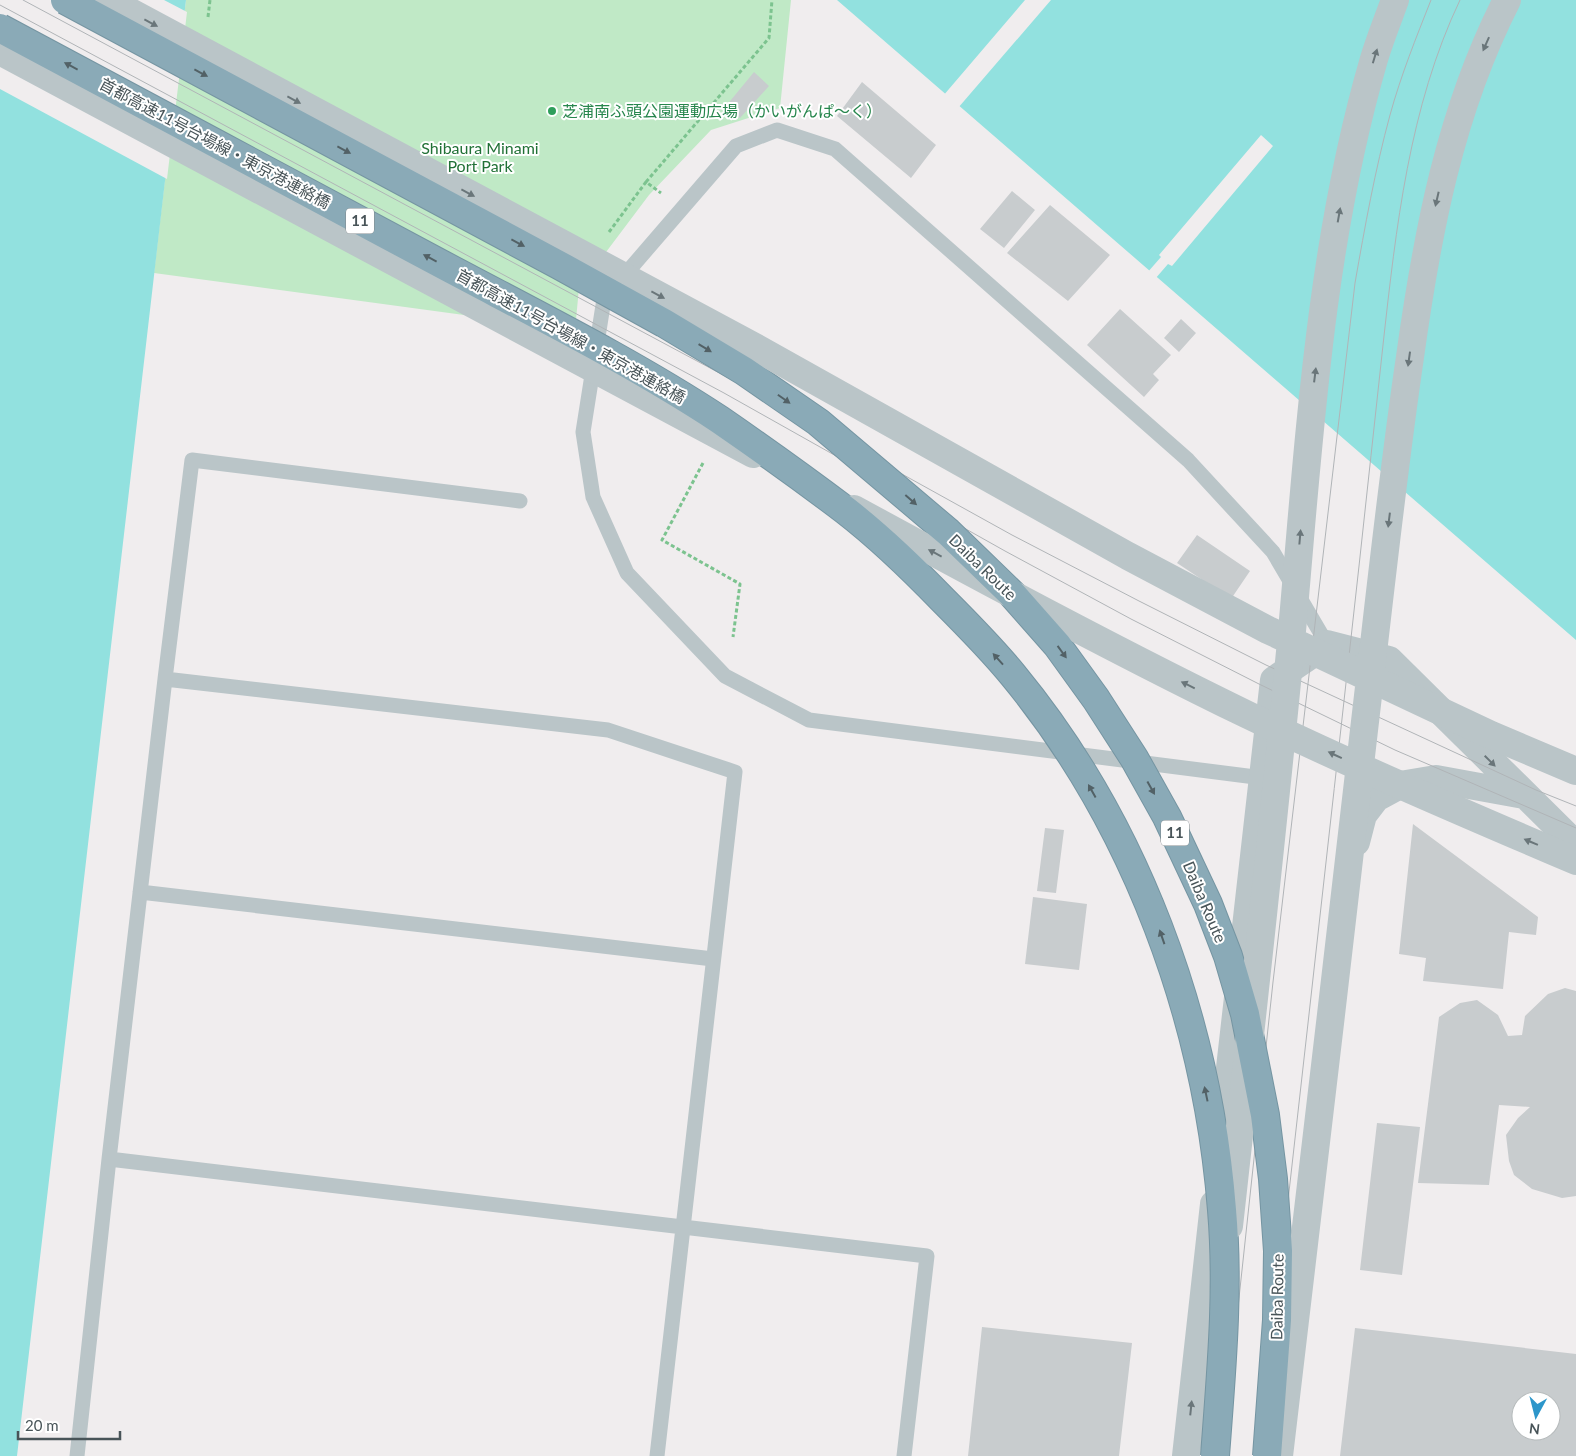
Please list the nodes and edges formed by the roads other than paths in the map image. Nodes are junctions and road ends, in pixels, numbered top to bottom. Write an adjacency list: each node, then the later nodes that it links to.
1 (65, 0): 25 (highway, Daiba Route / 11, one-way to 25, bridge)
2 (108, 0): 10 (street, one-way to 10, bridge)
3 (1395, 0): 23 (street, one-way to 3, bridge)
4 (1507, 0): 26 (street, one-way to 26, bridge)
5 (0, 28): 24 (highway, 首都高速11号台場線・東京港連絡橋 / 11, one-way to 5, bridge)
6 (0, 52): 14 (street, one-way to 6, bridge)
7 (520, 501): 9 (lane)
8 (1327, 644): 11 (street); 11 (lane); 12 (street, one-way to 12)
9 (165, 679): 15 (lane); 16 (lane)
10 (1576, 771)
11 (1263, 778): 22 (street, one-way to 11)
12 (1524, 795): 13 (street); 26 (street)
13 (1576, 845)
14 (1576, 861)
15 (140, 892): 16 (lane); 17 (lane)
16 (713, 959): 18 (lane)
17 (109, 1159): 18 (lane); 19 (lane)
18 (682, 1227): 20 (lane); 21 (lane)
19 (78, 1456)
20 (657, 1456)
21 (904, 1456)
22 (1186, 1456)
23 (1204, 1456)
24 (1214, 1456)
25 (1267, 1456)
26 (1281, 1456)

